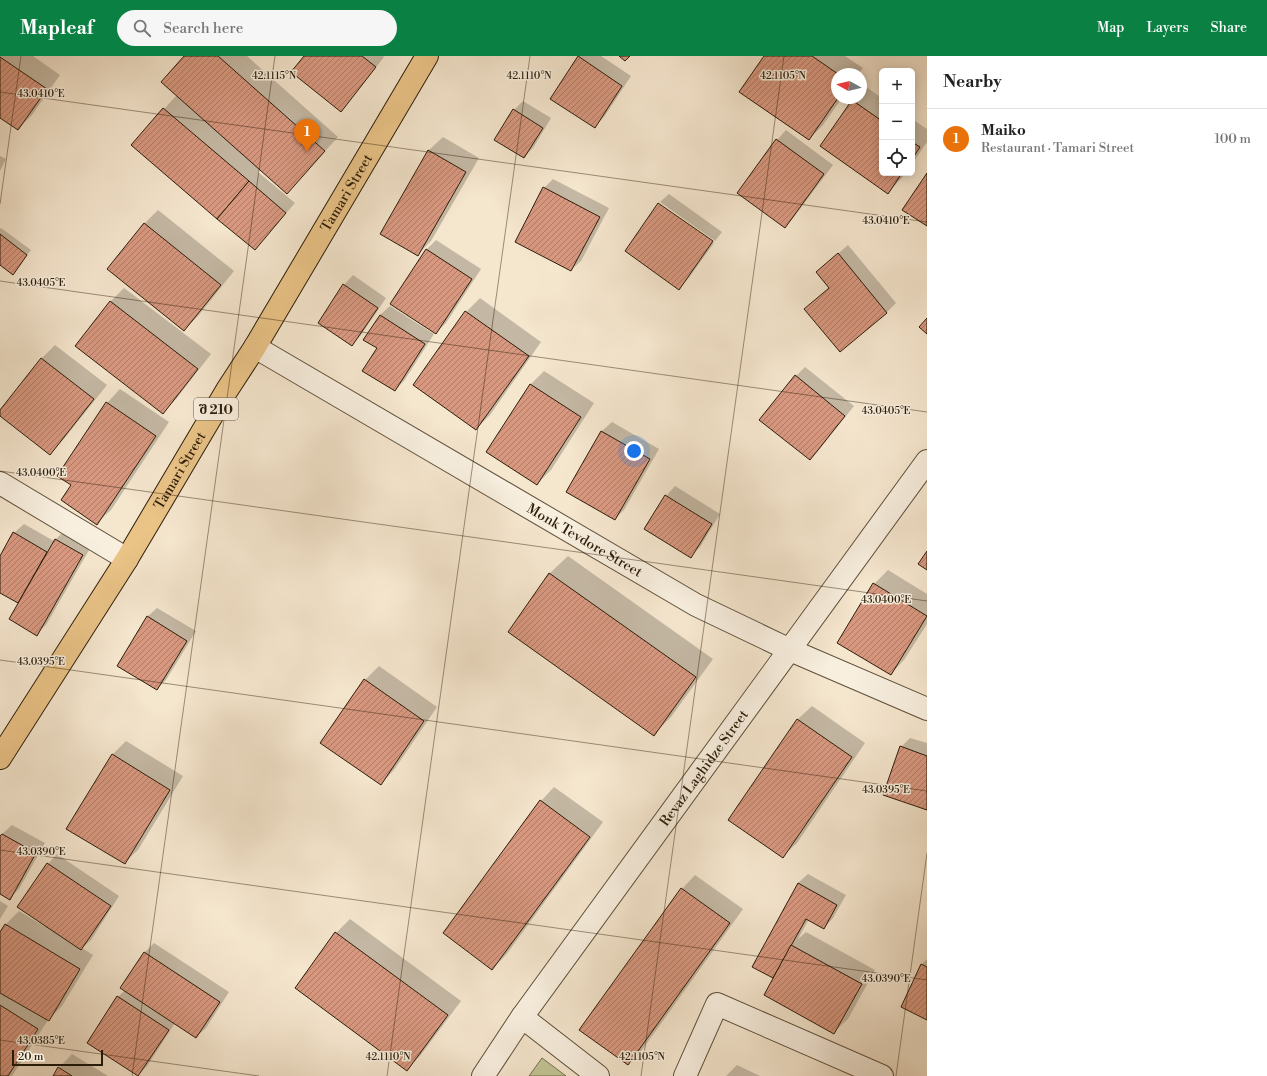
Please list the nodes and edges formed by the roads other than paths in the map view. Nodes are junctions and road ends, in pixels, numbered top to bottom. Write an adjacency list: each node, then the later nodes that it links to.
1 (427, 56): 2 (main road, Tamari Street / შ 210)
2 (255, 347): 5 (main road, Tamari Street / შ 210); 6 (street, Monk Tevdore Street)
3 (927, 461): 6 (street, Revaz Laghidze Street)
4 (0, 483): 5 (street)
5 (127, 559): 8 (main road, Tamari Street / შ 210)
6 (790, 650): 7 (street, Monk Tevdore Street); 9 (street, Revaz Laghidze Street)
7 (927, 709)
8 (0, 758)
9 (522, 1017): 10 (street, Revaz Laghidze Street); 11 (street)
10 (483, 1076)
11 (598, 1076)
12 (685, 1076): 13 (street)
13 (882, 1076)

